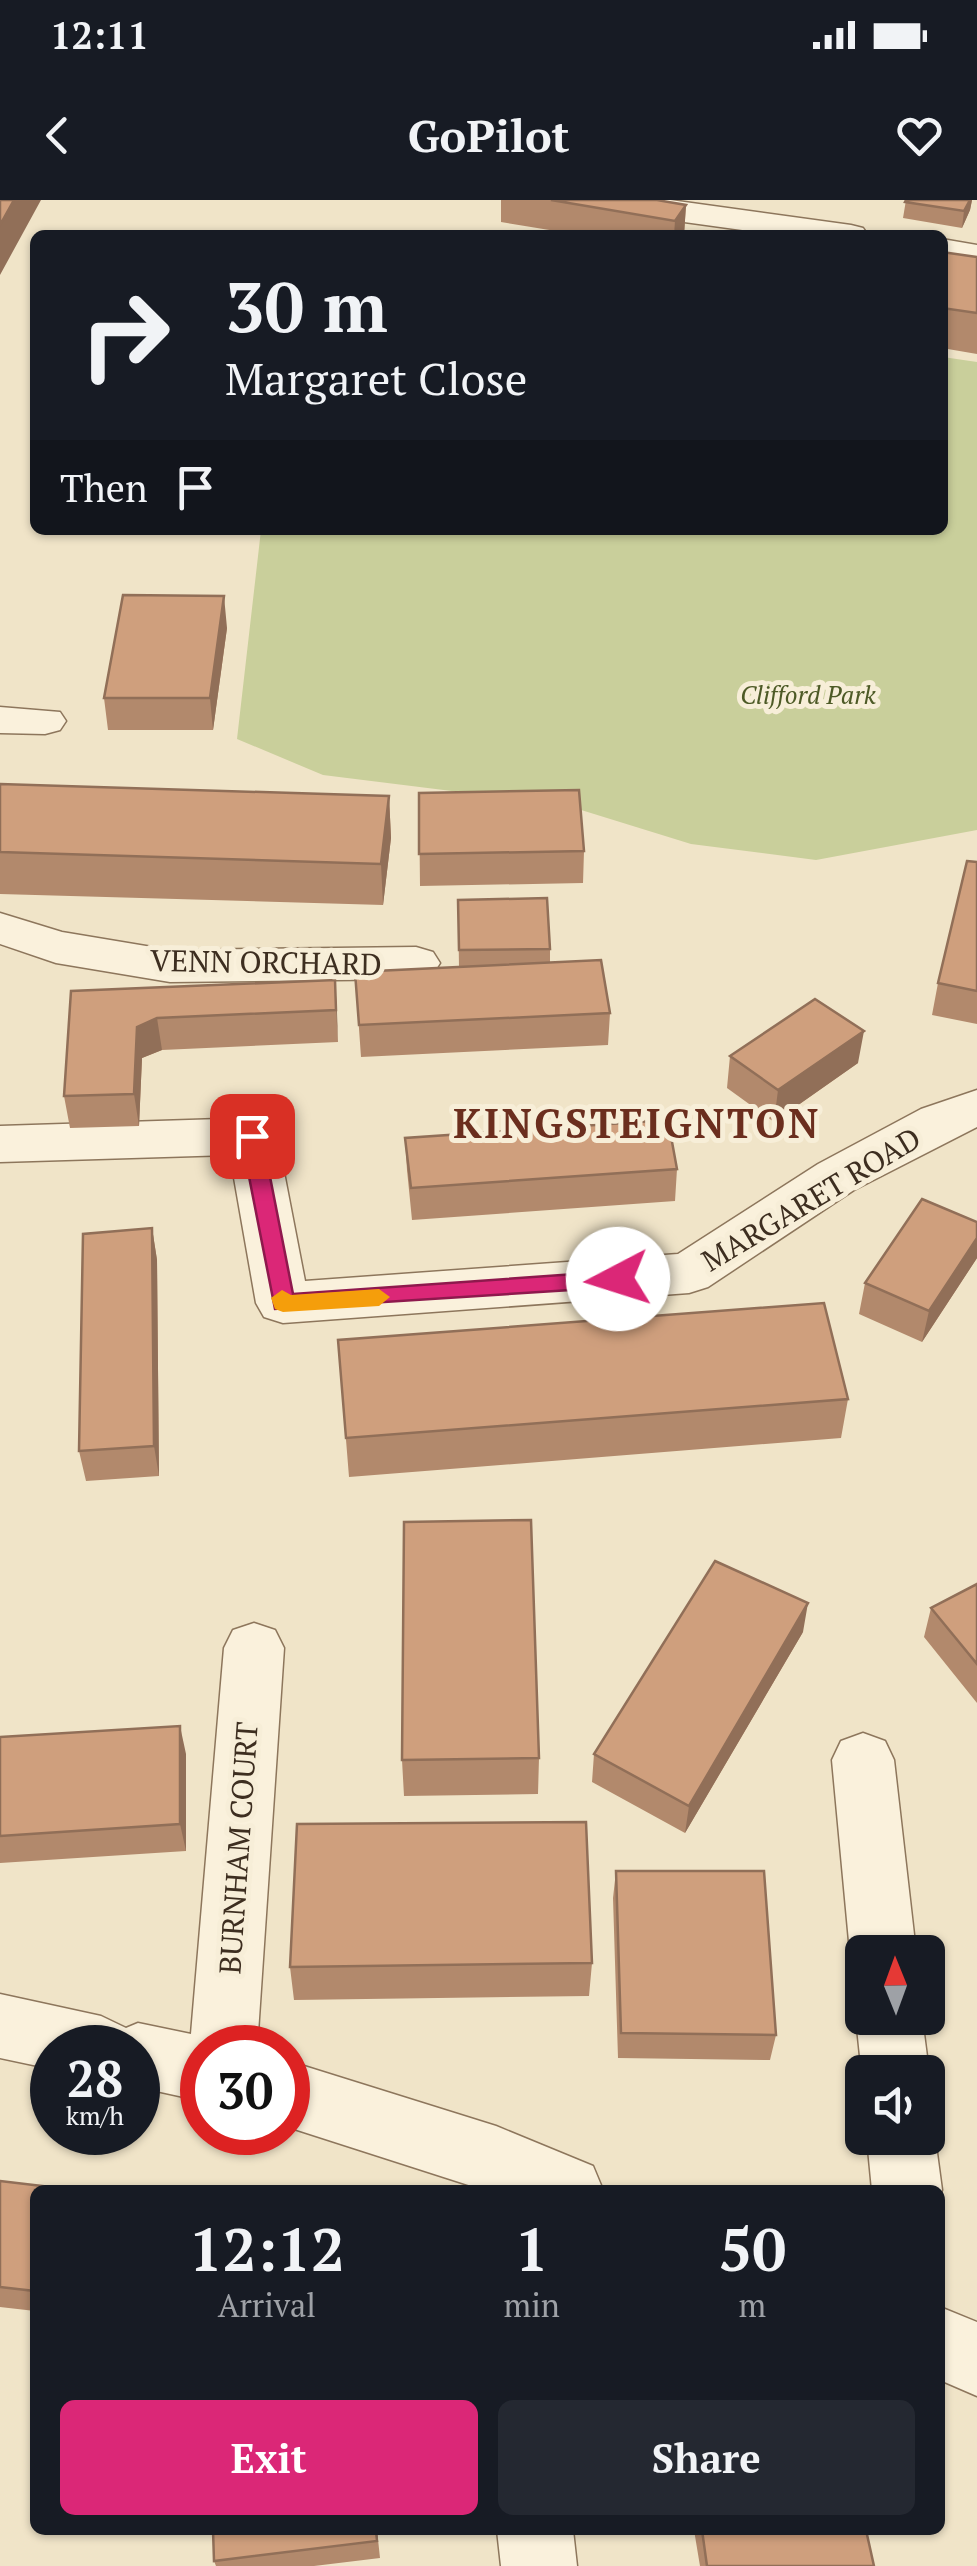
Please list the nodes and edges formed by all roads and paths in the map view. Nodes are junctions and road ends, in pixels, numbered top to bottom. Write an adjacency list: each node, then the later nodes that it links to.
1 (597, 200): 2 (street)
2 (816, 230)
3 (948, 250): 4 (street)
4 (977, 254)
5 (0, 720): 6 (street)
6 (44, 721)
7 (0, 928): 8 (street, VENN ORCHARD)
8 (416, 963)
9 (977, 1108): 10 (street, MARGARET ROAD)
10 (0, 1144)
11 (254, 1648): 14 (street, BURNHAM COURT)
12 (863, 1760): 13 (street)
13 (880, 1935)
14 (225, 2025)
15 (0, 2026): 16 (street)
16 (30, 2033)
17 (310, 2102): 19 (street)
18 (903, 2155): 21 (street)
19 (498, 2175): 20 (street)
20 (545, 2185)
21 (906, 2185)
22 (945, 2346): 23 (street)
23 (977, 2359)
24 (536, 2535): 25 (street)
25 (539, 2566)

